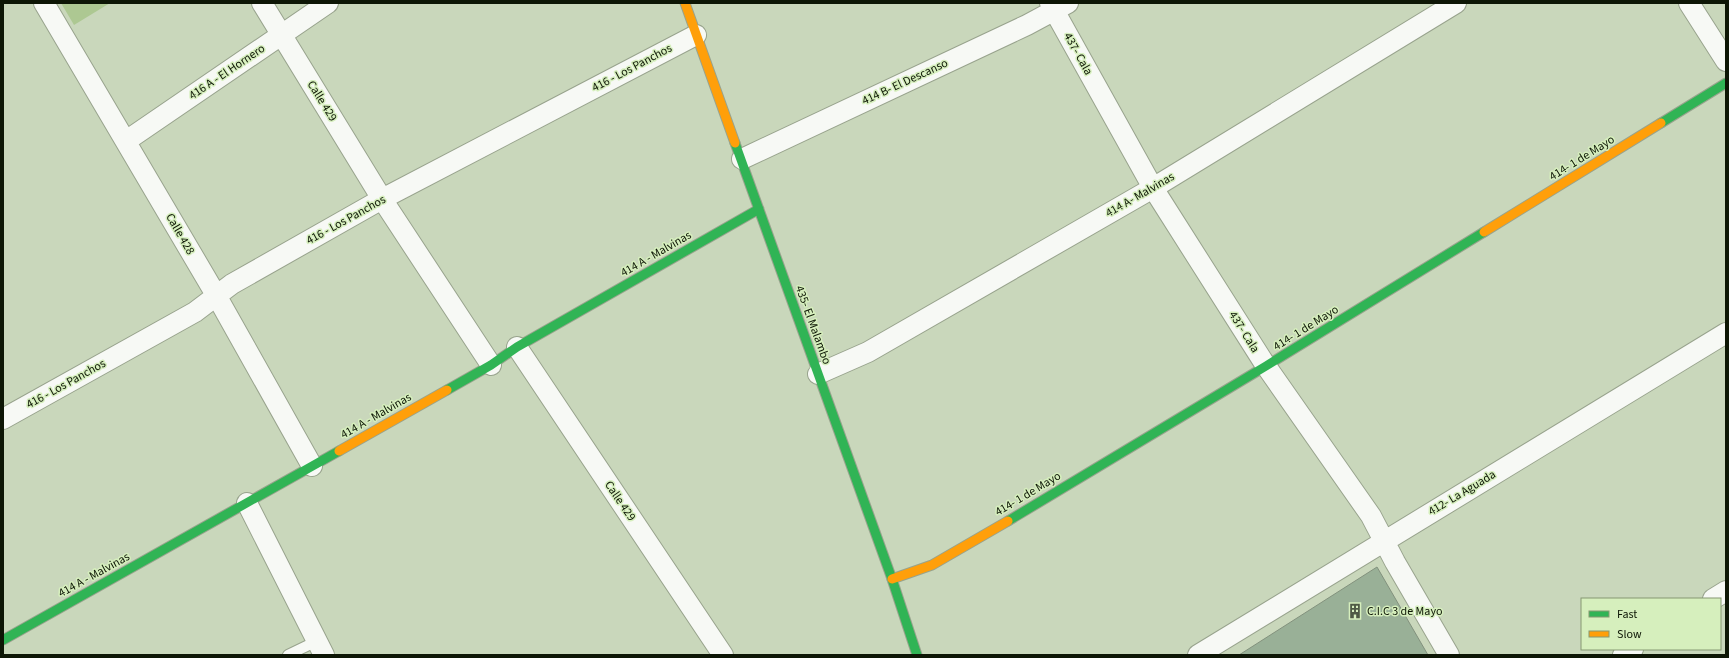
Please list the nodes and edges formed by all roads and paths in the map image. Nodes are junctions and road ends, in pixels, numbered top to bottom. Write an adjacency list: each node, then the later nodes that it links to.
1 (44, 3): 12 (street, Calle 428)
2 (262, 3): 8 (street, Calle 429)
3 (328, 3): 8 (street, 416 A - El Hornero)
4 (685, 3): 9 (street, 435- El Malambo)
5 (1456, 3): 14 (street, 414 A- Malvinas)
6 (1689, 3): 10 (street)
7 (1057, 6): 13 (street, 414 B- El Descanso); 14 (street, 437- Cala)
8 (281, 35): 12 (street, 416 A - El Hornero); 15 (street, Calle 429)
9 (696, 35): 13 (street, 435- El Malambo); 15 (street, 416 - Los Panchos)
10 (1726, 61)
11 (1726, 84): 21 (street, 414- 1 de Mayo)
12 (126, 141): 17 (street, Calle 428)
13 (742, 159): 16 (street, 435- El Malambo)
14 (1153, 188): 21 (street, 437- Cala); 22 (street, 414 A- Malvinas)
15 (382, 199): 17 (street, 416 - Los Panchos); 20 (street, Calle 429)
16 (759, 209): 19 (street, 414 A - Malvinas); 22 (street, 435- El Malambo)
17 (216, 295): 23 (street, 416 - Los Panchos); 24 (street, Calle 428)
18 (1726, 333): 26 (street, 412- La Aguada)
19 (517, 347): 20 (street, 414 A - Malvinas); 33 (street, Calle 429)
20 (491, 365): 24 (street, 414 A - Malvinas)
21 (1266, 366): 26 (street, 437- Cala); 27 (street, 414- 1 de Mayo)
22 (818, 374): 27 (street, 435- El Malambo)
23 (3, 419)
24 (312, 466): 25 (street, 414 A - Malvinas)
25 (247, 503): 30 (street, 414 A - Malvinas); 31 (street)
26 (1384, 540): 35 (street, 412- La Aguada); 36 (street, 437- Cala)
27 (892, 579): 34 (street, 435- El Malambo)
28 (1726, 591): 29 (street)
29 (1715, 598)
30 (3, 640)
31 (321, 648): 32 (lane)
32 (288, 655)
33 (724, 655)
34 (917, 655)
35 (1198, 655)
36 (1449, 655)

